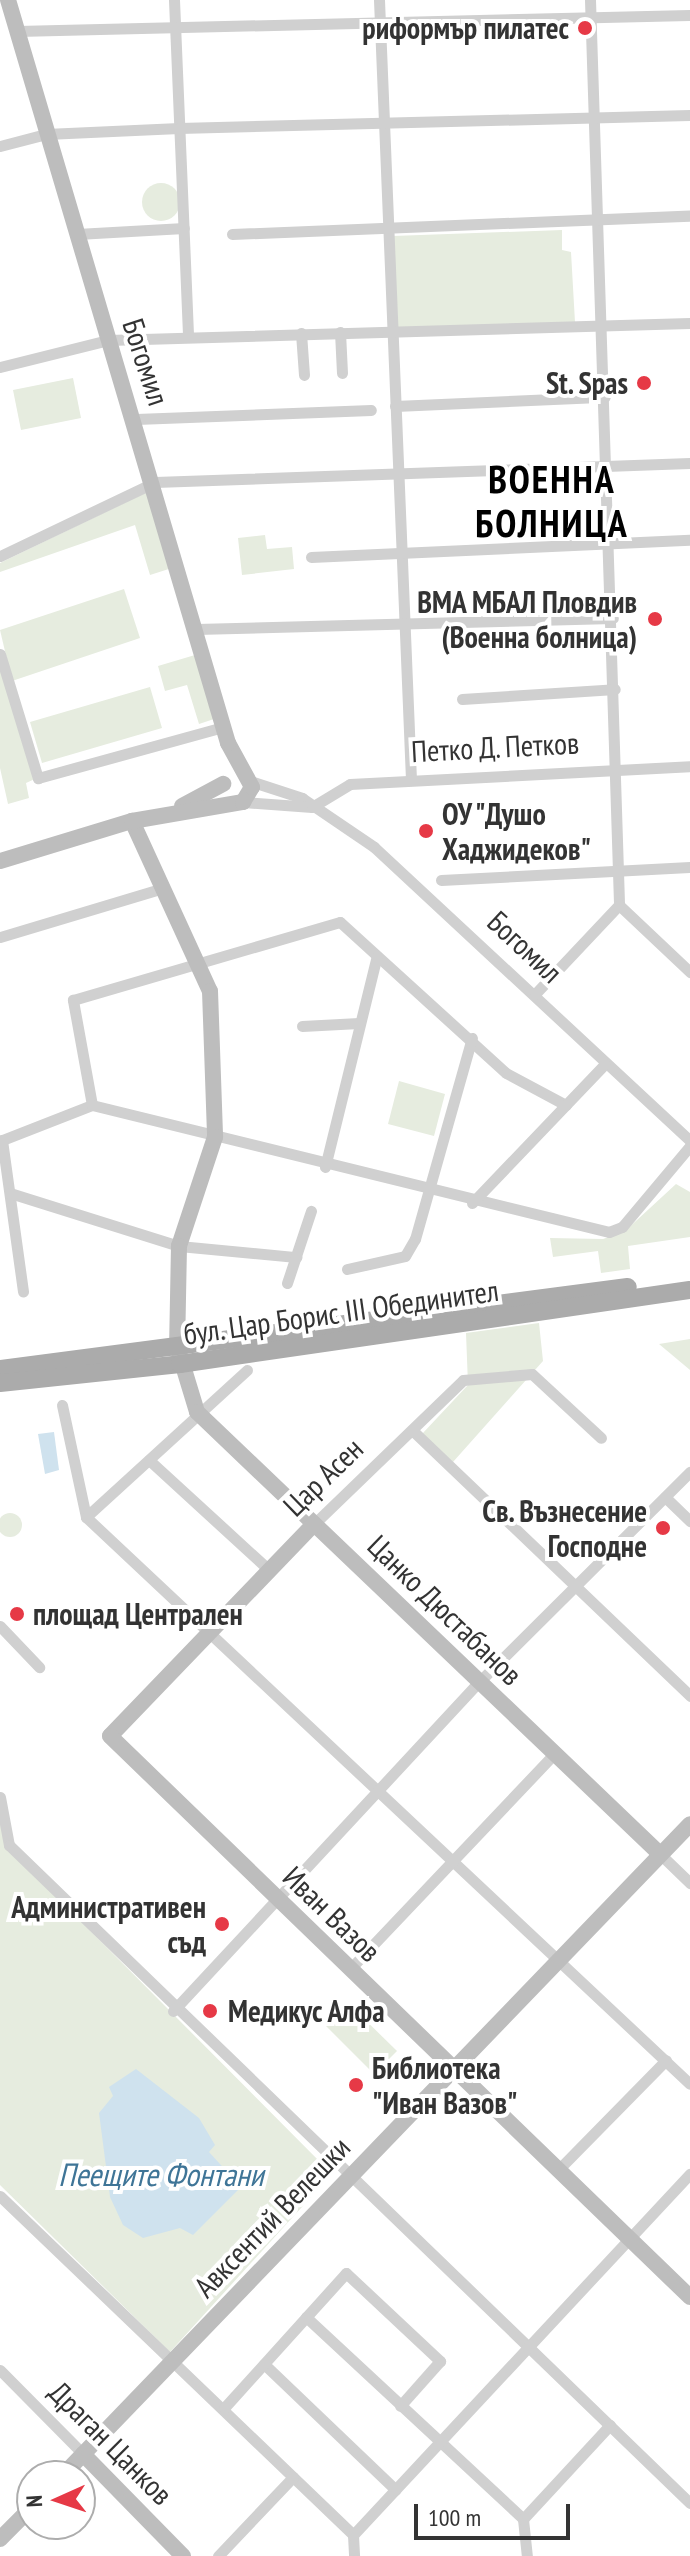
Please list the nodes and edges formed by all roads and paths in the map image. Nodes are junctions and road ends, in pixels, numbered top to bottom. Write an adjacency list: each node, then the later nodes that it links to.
1 (8, 0): 9 (street, Богомил)
2 (174, 0): 8 (street)
3 (379, 0): 7 (street)
4 (590, 0): 5 (street)
5 (591, 15): 6 (street); 7 (street); 11 (street)
6 (690, 15)
7 (380, 18): 8 (street); 12 (street)
8 (175, 24): 9 (street); 13 (street)
9 (17, 31): 14 (street, Богомил)
10 (690, 115): 11 (street)
11 (594, 118): 12 (street); 17 (street)
12 (383, 123): 13 (street); 19 (street)
13 (179, 128): 14 (street); 18 (street)
14 (46, 134): 15 (street); 20 (street, Богомил)
15 (0, 146)
16 (690, 216): 17 (street)
17 (598, 219): 19 (street); 23 (street)
18 (184, 228): 20 (street); 27 (street)
19 (387, 229): 21 (street); 24 (street)
20 (77, 234): 28 (street, Богомил)
21 (232, 234)
22 (690, 323): 23 (street)
23 (602, 325): 24 (street); 32 (street)
24 (391, 331): 25 (street); 33 (street)
25 (340, 332): 26 (street); 30 (street)
26 (301, 333): 27 (street); 31 (street)
27 (188, 337): 28 (street)
28 (108, 340): 29 (street); 35 (street, Богомил)
29 (0, 367)
30 (342, 373)
31 (304, 375)
32 (605, 397): 33 (street); 37 (street)
33 (395, 406): 38 (street)
34 (371, 410): 35 (street)
35 (136, 419): 39 (street, Богомил)
36 (690, 463): 37 (street)
37 (607, 466): 38 (street); 41 (street)
38 (399, 476): 39 (street); 42 (street)
39 (155, 482): 43 (street); 46 (street, Богомил)
40 (690, 540): 41 (street)
41 (610, 544): 42 (street); 45 (street)
42 (403, 554): 44 (street); 47 (street)
43 (0, 556)
44 (311, 557)
45 (613, 618): 47 (street); 49 (street)
46 (196, 629): 47 (street); 51 (street, Богомил)
47 (406, 629): 55 (street)
48 (0, 654): 51 (street)
49 (615, 689): 50 (street); 53 (street)
50 (462, 699)
51 (225, 735): 54 (street, Богомил); 56 (street, Богомил)
52 (690, 766): 53 (street, Петко Д. Петков)
53 (618, 768): 55 (street, Петко Д. Петков); 63 (street)
54 (248, 779): 56 (street); 57 (street); 58 (street, Богомил)
55 (411, 780): 58 (street, Петко Д. Петков)
56 (224, 782): 57 (street); 59 (street)
57 (238, 802): 58 (street, Богомил); 59 (street)
58 (312, 807): 71 (street, Богомил)
59 (171, 812): 60 (street)
60 (132, 821): 61 (street); 65 (street)
61 (0, 861)
62 (690, 867): 63 (street)
63 (623, 871): 64 (street); 66 (street)
64 (441, 880)
65 (160, 889): 67 (street); 69 (street)
66 (619, 905): 70 (street); 71 (street)
67 (0, 937)
68 (377, 956): 69 (street); 72 (street); 74 (street)
69 (194, 962): 76 (street); 78 (street)
70 (690, 972)
71 (535, 994): 75 (street, Богомил)
72 (359, 1023): 73 (street); 81 (street)
73 (302, 1026)
74 (472, 1038): 77 (street); 82 (street)
75 (605, 1064): 77 (street); 80 (street, Богомил)
76 (92, 1105): 78 (street); 79 (street)
77 (566, 1105): 84 (street)
78 (215, 1137): 81 (street); 86 (street)
79 (1, 1140): 83 (street)
80 (690, 1143): 84 (street)
81 (325, 1167): 82 (street)
82 (428, 1192): 84 (street); 88 (street)
83 (10, 1193): 86 (street); 92 (street)
84 (472, 1203)
85 (311, 1211): 87 (street)
86 (179, 1246): 87 (street); 93 (street)
87 (296, 1257): 90 (street)
88 (347, 1269)
89 (690, 1279): 93 (main road, бул. Цар Борис III Обединител)
90 (287, 1283)
91 (690, 1290): 93 (main road, бул. Цар Борис III Обединител)
92 (23, 1292)
93 (178, 1355): 94 (main road, бул. Цар Борис III Обединител); 96 (main road, бул. Цар Борис III Обединител); 98 (street, Цанко Дюстабанов)
94 (0, 1369)
95 (247, 1370): 98 (street)
96 (0, 1383)
97 (62, 1405): 104 (street)
98 (197, 1412): 101 (street); 106 (street, Цанко Дюстабанов)
99 (412, 1430): 100 (street, Цар Асен); 106 (street, Цар Асен); 108 (street)
100 (601, 1438)
101 (149, 1460): 104 (street); 107 (street)
102 (690, 1472): 103 (street)
103 (665, 1497): 105 (street); 108 (street)
104 (86, 1517): 110 (street)
105 (690, 1521)
106 (314, 1524): 107 (street, Цар Асен); 112 (street, Цанко Дюстабанов)
107 (269, 1570): 110 (street, Цар Асен)
108 (575, 1585): 112 (street); 113 (street)
109 (0, 1626): 111 (street)
110 (213, 1630): 114 (street, Цар Асен); 116 (street)
111 (39, 1667)
112 (479, 1682): 115 (street, Цанко Дюстабанов); 116 (street)
113 (690, 1696)
114 (110, 1736): 122 (street, Иван Вазов)
115 (554, 1754): 119 (street, Цанко Дюстабанов); 120 (street)
116 (380, 1791): 120 (street); 122 (street)
117 (0, 1797): 125 (street)
118 (690, 1824): 119 (street, Авксентий Велешки)
119 (660, 1854): 121 (street, Цанко Дюстабанов); 123 (street, Авксентий Велешки)
120 (453, 1864): 123 (street); 124 (street)
121 (690, 1883)
122 (275, 1897): 124 (street, Иван Вазов); 125 (street)
123 (559, 1961): 126 (street); 127 (street, Авксентий Велешки)
124 (350, 1969): 127 (street, Иван Вазов)
125 (173, 2011): 131 (street)
126 (666, 2060): 128 (street); 129 (street)
127 (451, 2069): 129 (street, Иван Вазов); 131 (street, Авксентий Велешки)
128 (690, 2084)
129 (558, 2170): 133 (street, Иван Вазов)
130 (690, 2174): 133 (street)
131 (349, 2178): 136 (street); 137 (street, Авксентий Велешки)
132 (0, 2196): 137 (street)
133 (630, 2239): 134 (street, Иван Вазов); 136 (street)
134 (690, 2297)
135 (306, 2317): 138 (street); 142 (street); 142 (street)
136 (524, 2345): 144 (street); 145 (street)
137 (172, 2362): 143 (street); 146 (street, Авксентий Велешки)
138 (264, 2364): 143 (street); 149 (street)
139 (0, 2370): 140 (street, Драган Цанков)
140 (15, 2385): 141 (street); 146 (street, Драган Цанков)
141 (0, 2389)
142 (400, 2406): 145 (street)
143 (224, 2408): 148 (street)
144 (610, 2425): 150 (street); 151 (street)
145 (443, 2441): 149 (street); 151 (street)
146 (83, 2454): 147 (street, Авксентий Велешки); 155 (street, Драган Цанков)
147 (77, 2460)
148 (293, 2477): 153 (street); 156 (street)
149 (396, 2490): 153 (street)
150 (690, 2503)
151 (523, 2519): 158 (street)
152 (16, 2523): 154 (street)
153 (353, 2535): 157 (street)
154 (0, 2539)
155 (183, 2556)
156 (218, 2556)
157 (354, 2556)
158 (527, 2556)

